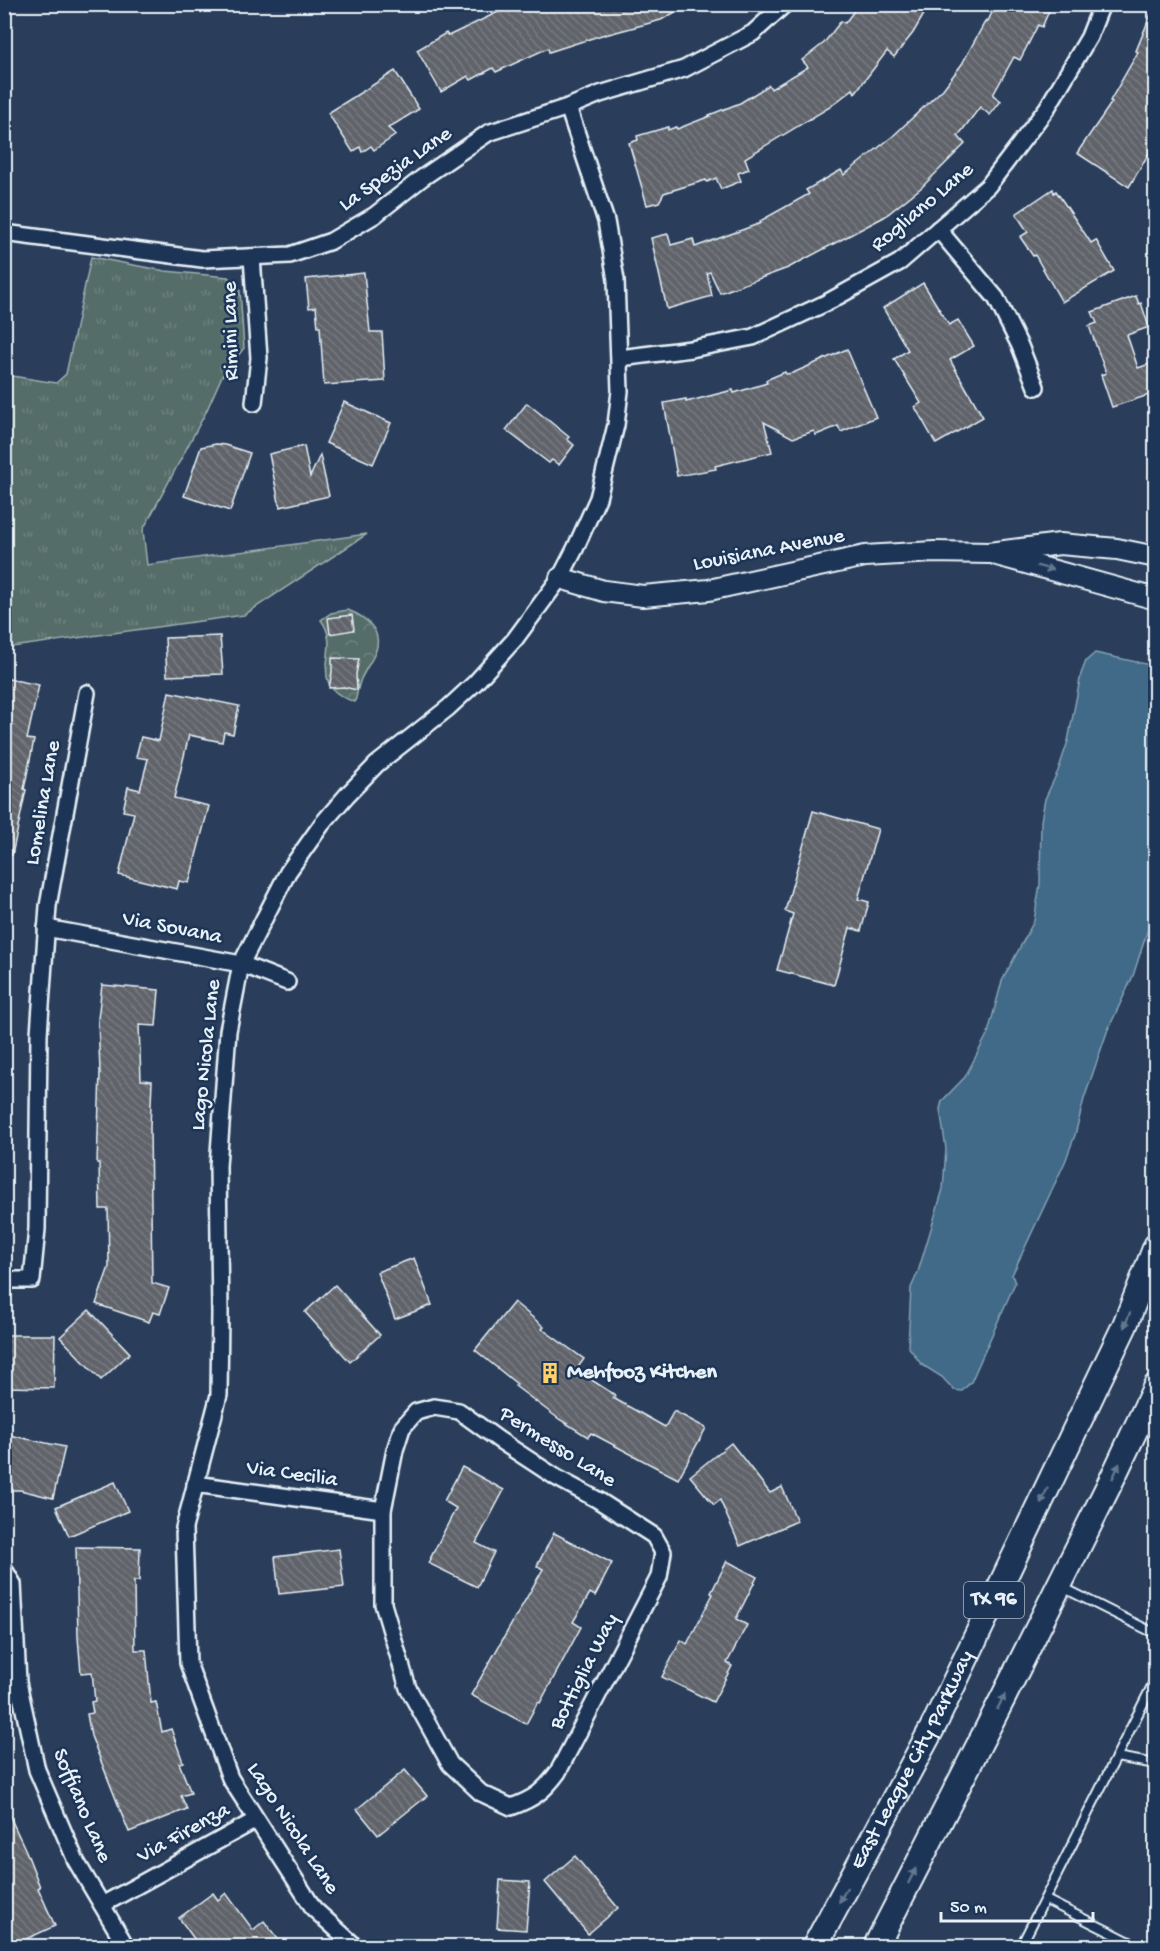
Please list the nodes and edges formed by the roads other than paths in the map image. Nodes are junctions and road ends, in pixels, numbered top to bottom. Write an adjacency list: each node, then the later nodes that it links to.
1 (785, 4): 3 (street, La Spezia Lane)
2 (1102, 4): 4 (street, Rogliano Lane)
3 (568, 107): 6 (street, La Spezia Lane); 7 (street, Lago Nicola Lane)
4 (938, 230): 7 (street, Rogliano Lane); 8 (street)
5 (4, 233): 6 (street, La Spezia Lane)
6 (252, 257): 9 (street, Rimini Lane)
7 (620, 358): 12 (street, Lago Nicola Lane)
8 (1036, 387)
9 (255, 403)
10 (989, 553): 11 (street, Louisiana Avenue); 12 (street, Louisiana Avenue); 13 (street, Louisiana Avenue, one-way to 13)
11 (1155, 556)
12 (560, 578): 16 (street, Lago Nicola Lane)
13 (1155, 598)
14 (87, 693): 15 (street, Lomelina Lane)
15 (46, 928): 16 (street, Via Sovana); 19 (street, Lomelina Lane)
16 (240, 964): 17 (street, Via Sovana); 21 (street, Lago Nicola Lane)
17 (287, 982)
18 (1155, 1246): 35 (main road, East League City Parkway / TX 96, one-way to 35)
19 (4, 1280)
20 (1155, 1386): 25 (main road, TX 96, one-way to 20)
21 (195, 1484): 22 (street, Via Cecilia); 30 (street, Lago Nicola Lane)
22 (383, 1510): 23 (street, Permesso Lane); 23 (street, Bottiglia Way)
23 (654, 1536)
24 (4, 1569): 32 (street, Soffiano Lane)
25 (1058, 1585): 26 (lane); 36 (main road, TX 96, one-way to 25)
26 (1155, 1634)
27 (1155, 1678): 28 (lane)
28 (1116, 1757): 29 (lane); 31 (lane)
29 (1155, 1764)
30 (256, 1820): 32 (street, Via Firenza); 34 (street, Lago Nicola Lane)
31 (1046, 1900): 37 (lane); 38 (lane)
32 (102, 1905): 33 (street, Soffiano Lane)
33 (126, 1947)
34 (355, 1947)
35 (815, 1947)
36 (876, 1947)
37 (1021, 1947)
38 (1138, 1947)

